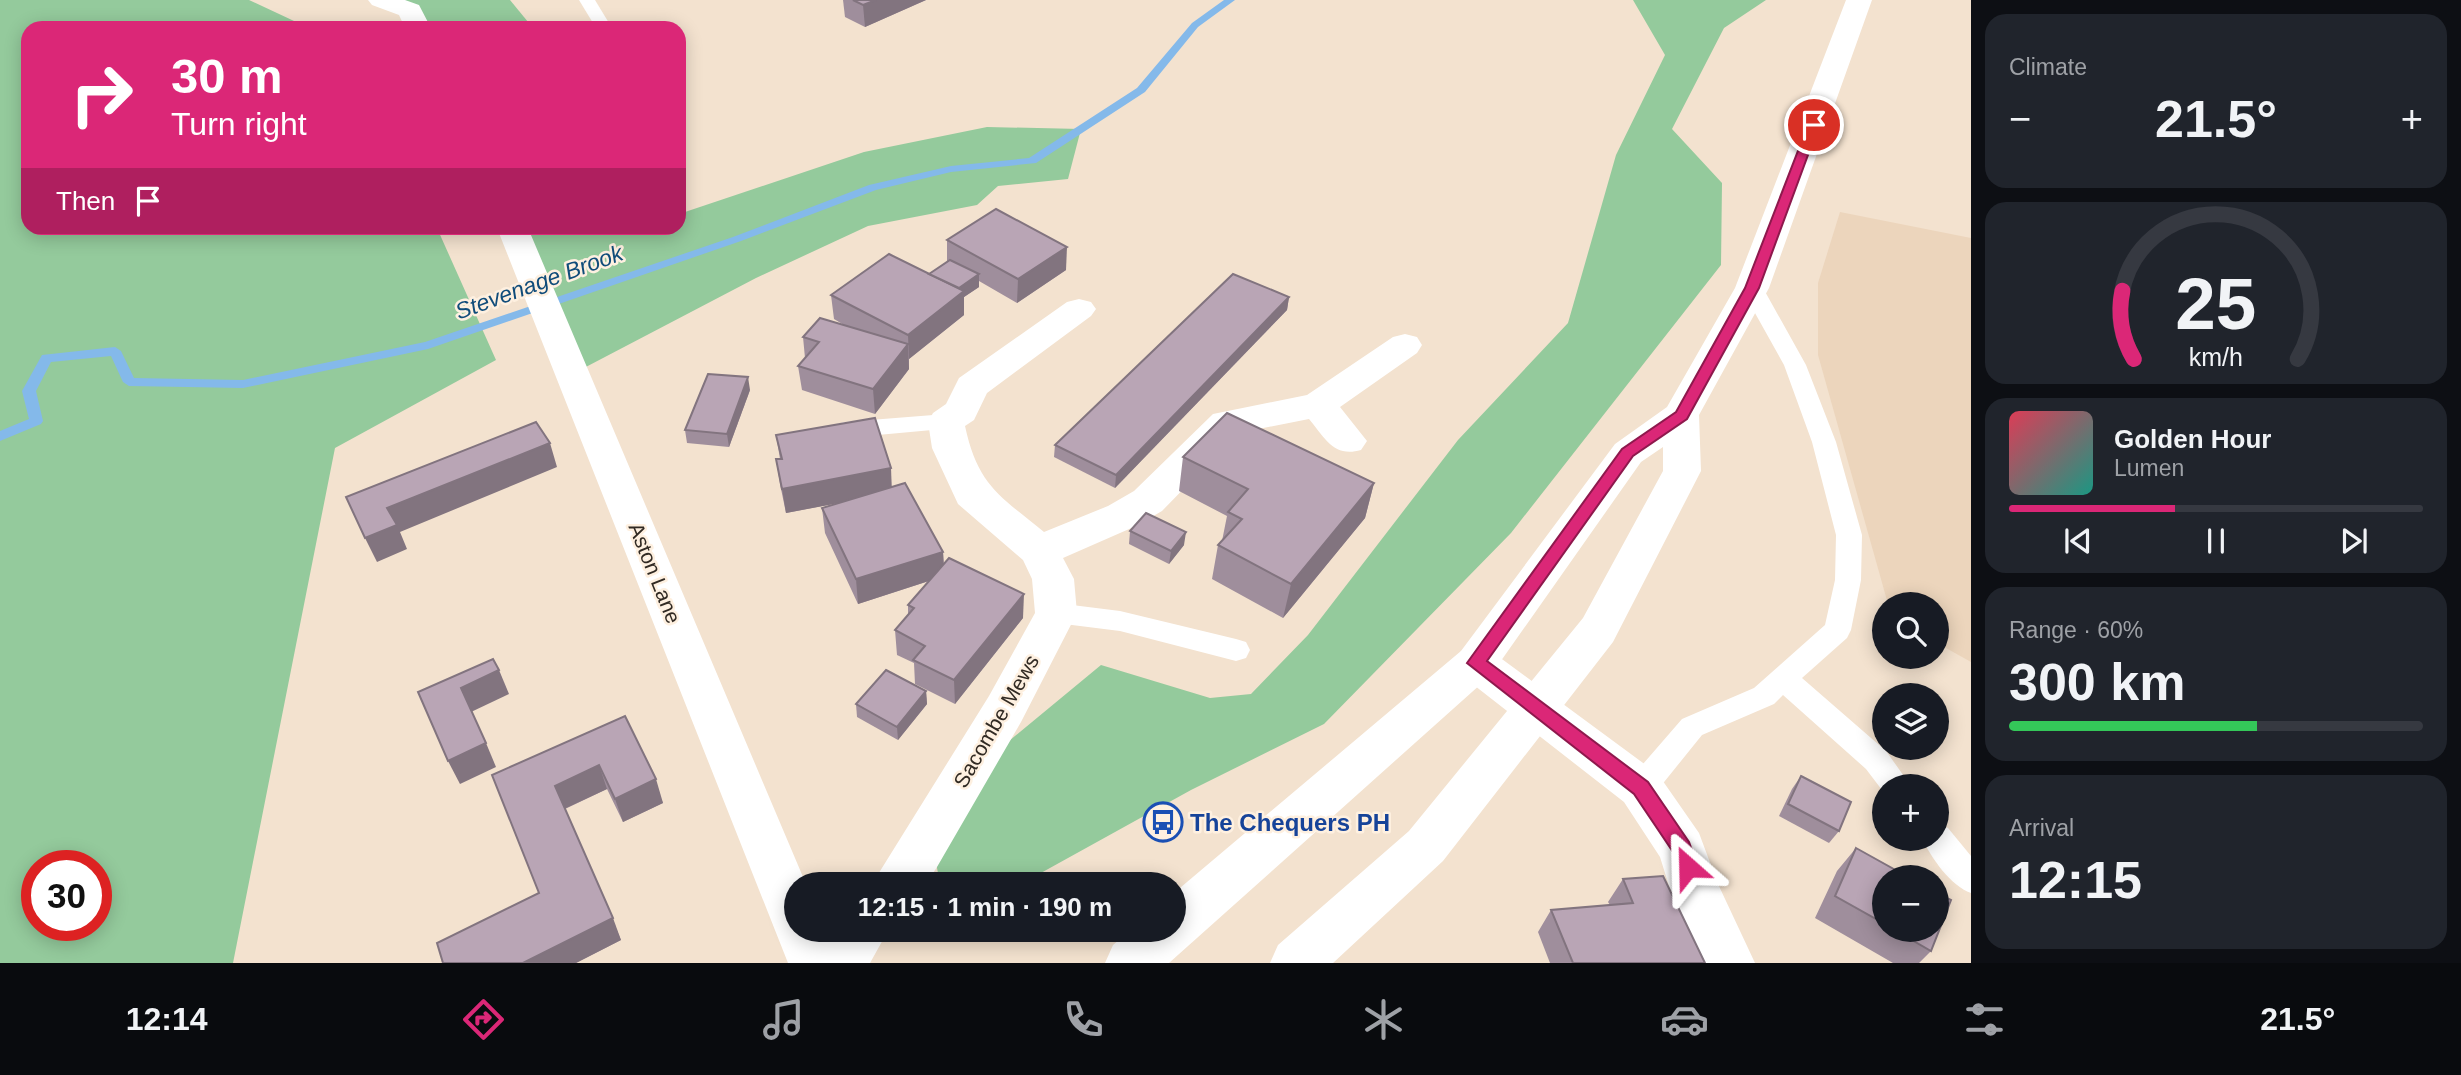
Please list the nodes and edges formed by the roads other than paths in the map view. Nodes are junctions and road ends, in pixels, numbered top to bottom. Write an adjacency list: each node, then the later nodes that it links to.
1 (381, 0): 4 (main road)
2 (587, 0): 5 (lane)
3 (1859, 0): 7 (main road)
4 (415, 21)
5 (600, 21)
6 (515, 235): 26 (main road, Aston Lane)
7 (1752, 288): 11 (main road); 19 (lane)
8 (1079, 309): 12 (main road)
9 (1405, 345): 10 (main road)
10 (1318, 405): 14 (main road); 15 (main road)
11 (1681, 415): 18 (main road); 20 (main road)
12 (946, 422): 13 (lane); 15 (main road)
13 (817, 432)
14 (1348, 441)
15 (1039, 551): 16 (main road)
16 (1056, 613): 17 (lane); 24 (main road, Sacombe Mews)
17 (1236, 650)
18 (1476, 663): 20 (main road); 27 (main road)
19 (1785, 680): 21 (lane); 22 (lane)
20 (1535, 710): 22 (main road); 34 (main road)
21 (1887, 774)
22 (1641, 788): 35 (main road)
23 (1948, 851): 25 (lane)
24 (906, 872)
25 (1971, 878)
26 (784, 890)
27 (1186, 915)
28 (805, 942): 31 (main road)
29 (854, 942): 32 (main road)
30 (1155, 942): 33 (main road)
31 (814, 963)
32 (839, 963)
33 (1131, 963)
34 (1296, 963)
35 (1729, 963)

